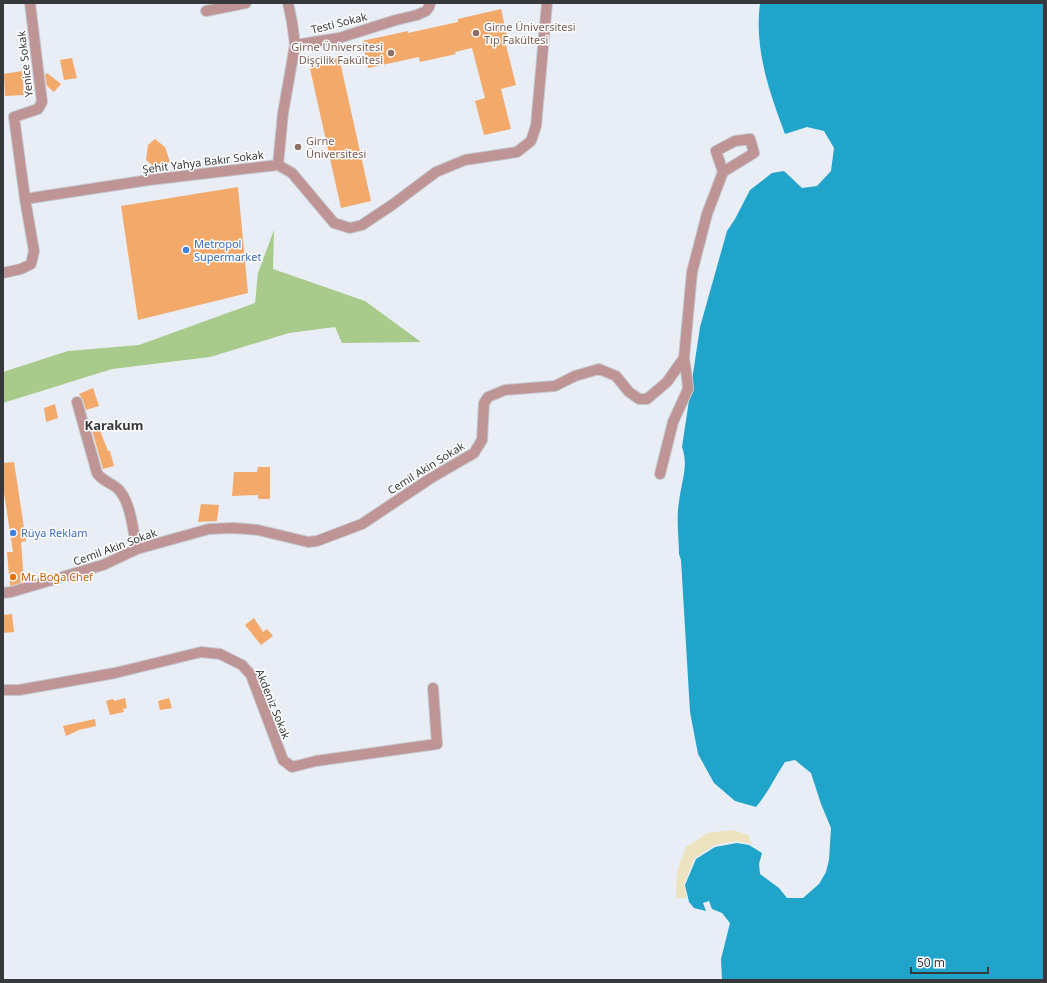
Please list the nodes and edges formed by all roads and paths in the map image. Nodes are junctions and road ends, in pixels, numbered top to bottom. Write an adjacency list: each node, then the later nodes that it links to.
1 (30, 3): 10 (street, Yenice Sokak)
2 (246, 3): 6 (street)
3 (288, 3): 7 (street)
4 (430, 3): 7 (street, Testi Sokak)
5 (547, 3): 8 (street, Şehit Yahya Bakır Sokak)
6 (206, 11)
7 (295, 45): 8 (street)
8 (278, 165): 10 (street, Şehit Yahya Bakır Sokak)
9 (723, 172): 12 (street, Cemil Akin Sokak)
10 (25, 199): 11 (street)
11 (3, 273)
12 (684, 358): 14 (street); 15 (street, Cemil Akin Sokak)
13 (77, 402): 15 (street)
14 (660, 474)
15 (137, 549): 16 (street, Cemil Akin Sokak)
16 (3, 593)
17 (432, 688): 18 (street, Akdeniz Sokak)
18 (3, 690)

